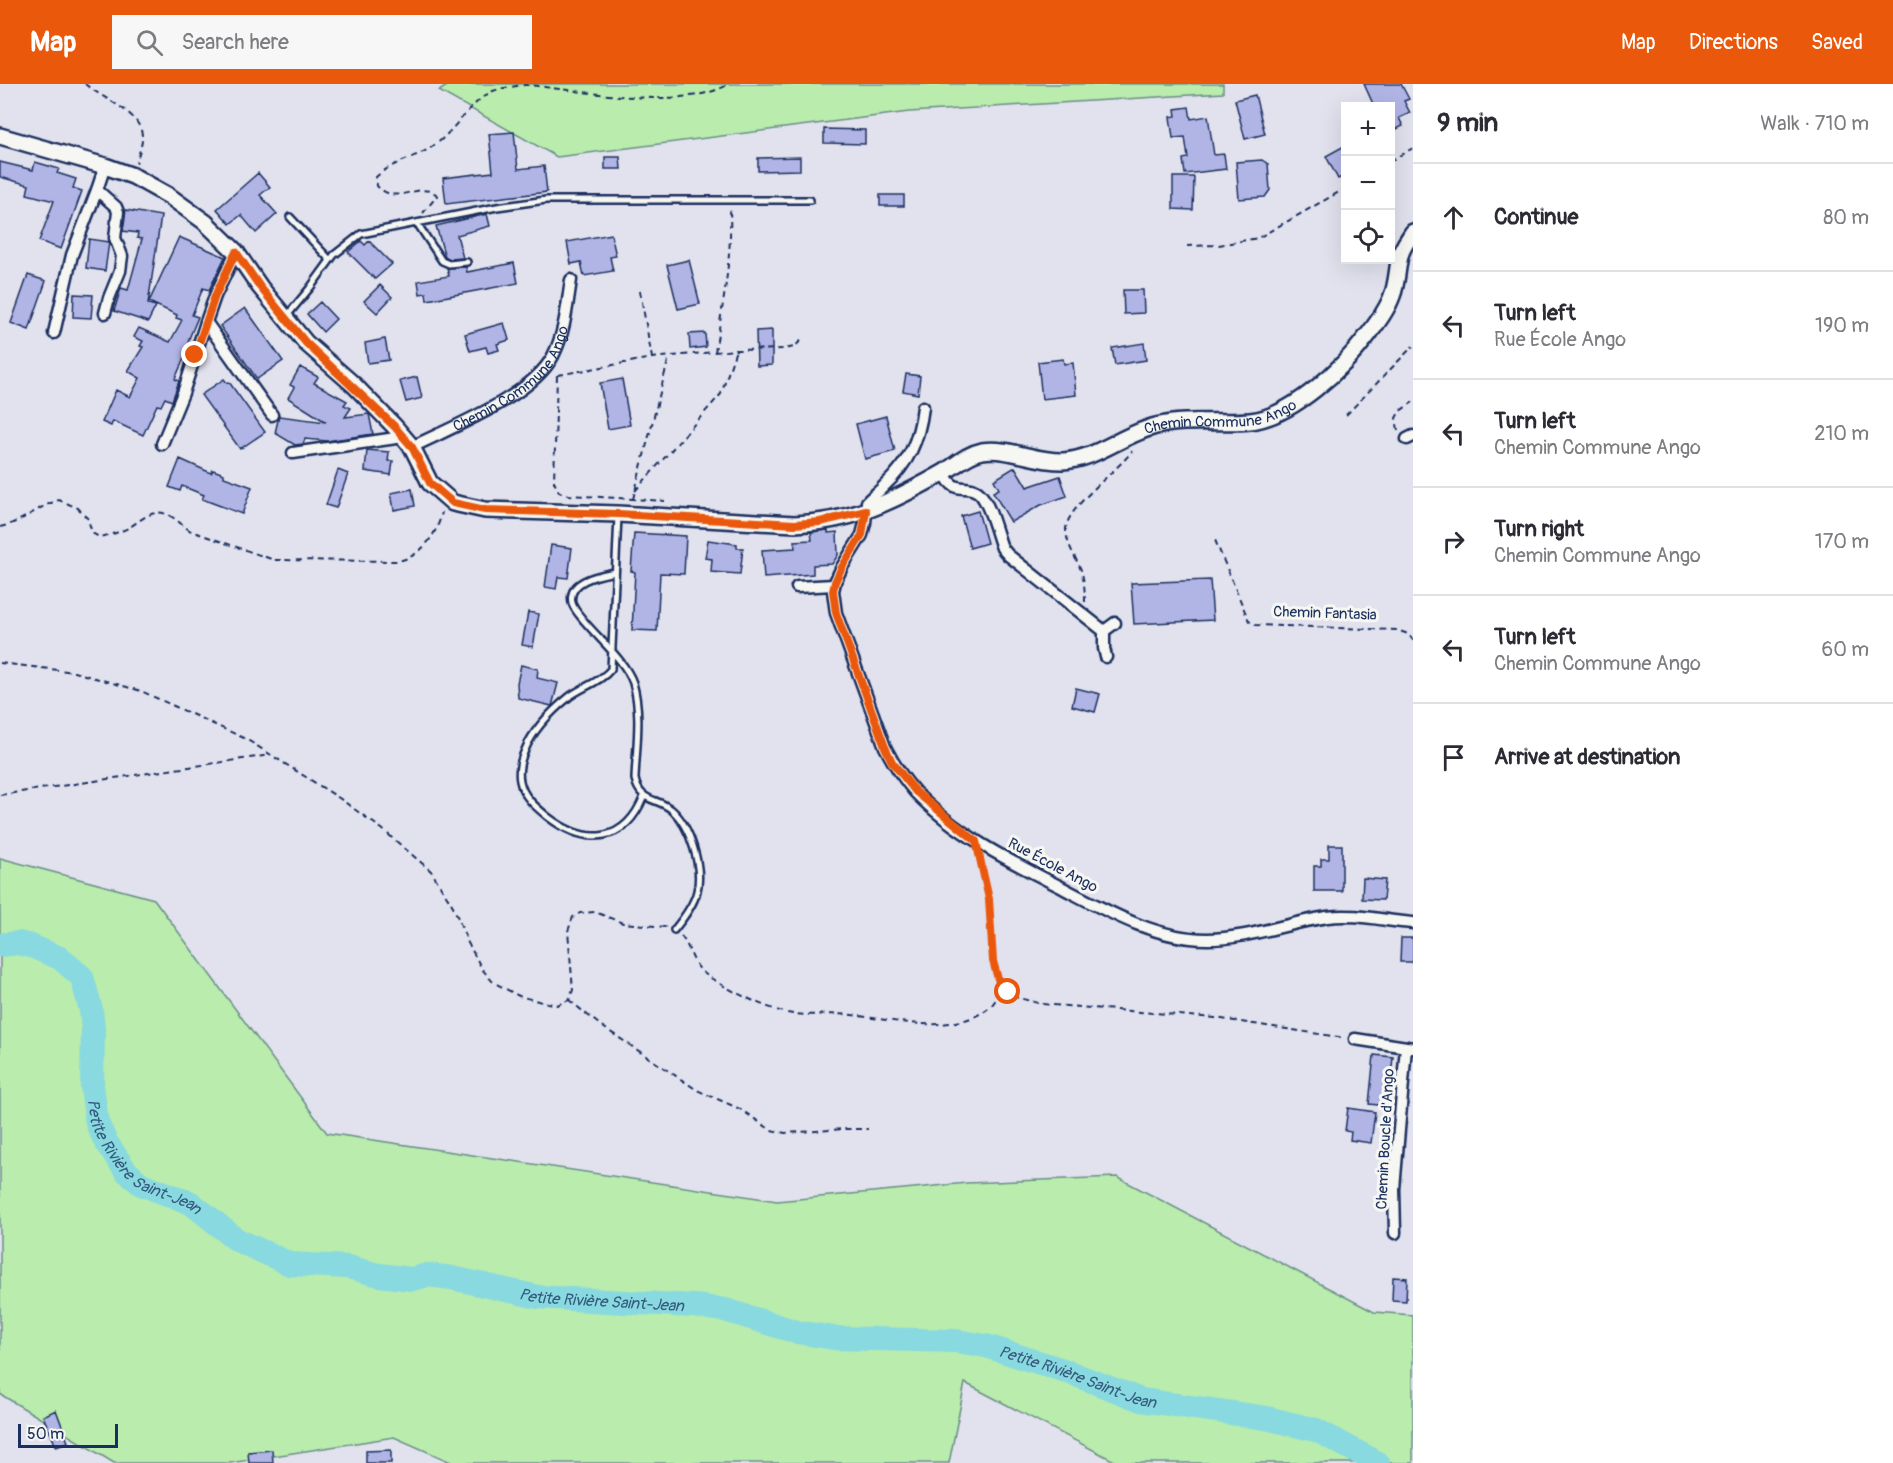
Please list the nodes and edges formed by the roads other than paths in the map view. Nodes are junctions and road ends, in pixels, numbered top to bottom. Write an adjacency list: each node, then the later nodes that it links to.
1 (0, 136): 2 (street, Chemin Commune Ango)
2 (105, 166): 3 (street); 8 (street, Chemin Commune Ango)
3 (97, 190): 12 (street); 15 (street)
4 (810, 200): 6 (lane)
5 (290, 217): 9 (lane)
6 (417, 223): 9 (lane); 10 (lane)
7 (1413, 232): 21 (street, Chemin Commune Ango)
8 (236, 252): 13 (street, Chemin Commune Ango); 14 (street)
9 (330, 260): 13 (lane)
10 (467, 262)
11 (570, 280): 18 (street, Chemin Commune Ango)
12 (105, 313)
13 (285, 318): 18 (street, Chemin Commune Ango)
14 (207, 322): 17 (street); 19 (street)
15 (54, 333)
16 (923, 407): 22 (street)
17 (272, 416)
18 (408, 442): 20 (street, Chemin Commune Ango); 23 (street, Chemin Commune Ango)
19 (162, 444)
20 (293, 453)
21 (944, 472): 22 (street, Chemin Commune Ango); 28 (street)
22 (866, 511): 23 (street, Chemin Commune Ango); 25 (street)
23 (618, 514): 24 (lane)
24 (615, 572): 29 (lane); 29 (lane)
25 (834, 585): 26 (street); 32 (street, Rue École Ango)
26 (797, 587)
27 (1115, 623): 28 (street)
28 (1104, 631): 30 (street)
29 (612, 653): 31 (lane); 31 (lane)
30 (1106, 657)
31 (644, 796): 33 (lane)
32 (1413, 923)
33 (674, 930)
34 (1355, 1040): 35 (street, Chemin Boucle d'Ango)
35 (1409, 1048): 36 (street, Chemin Boucle d'Ango)
36 (1395, 1233)

